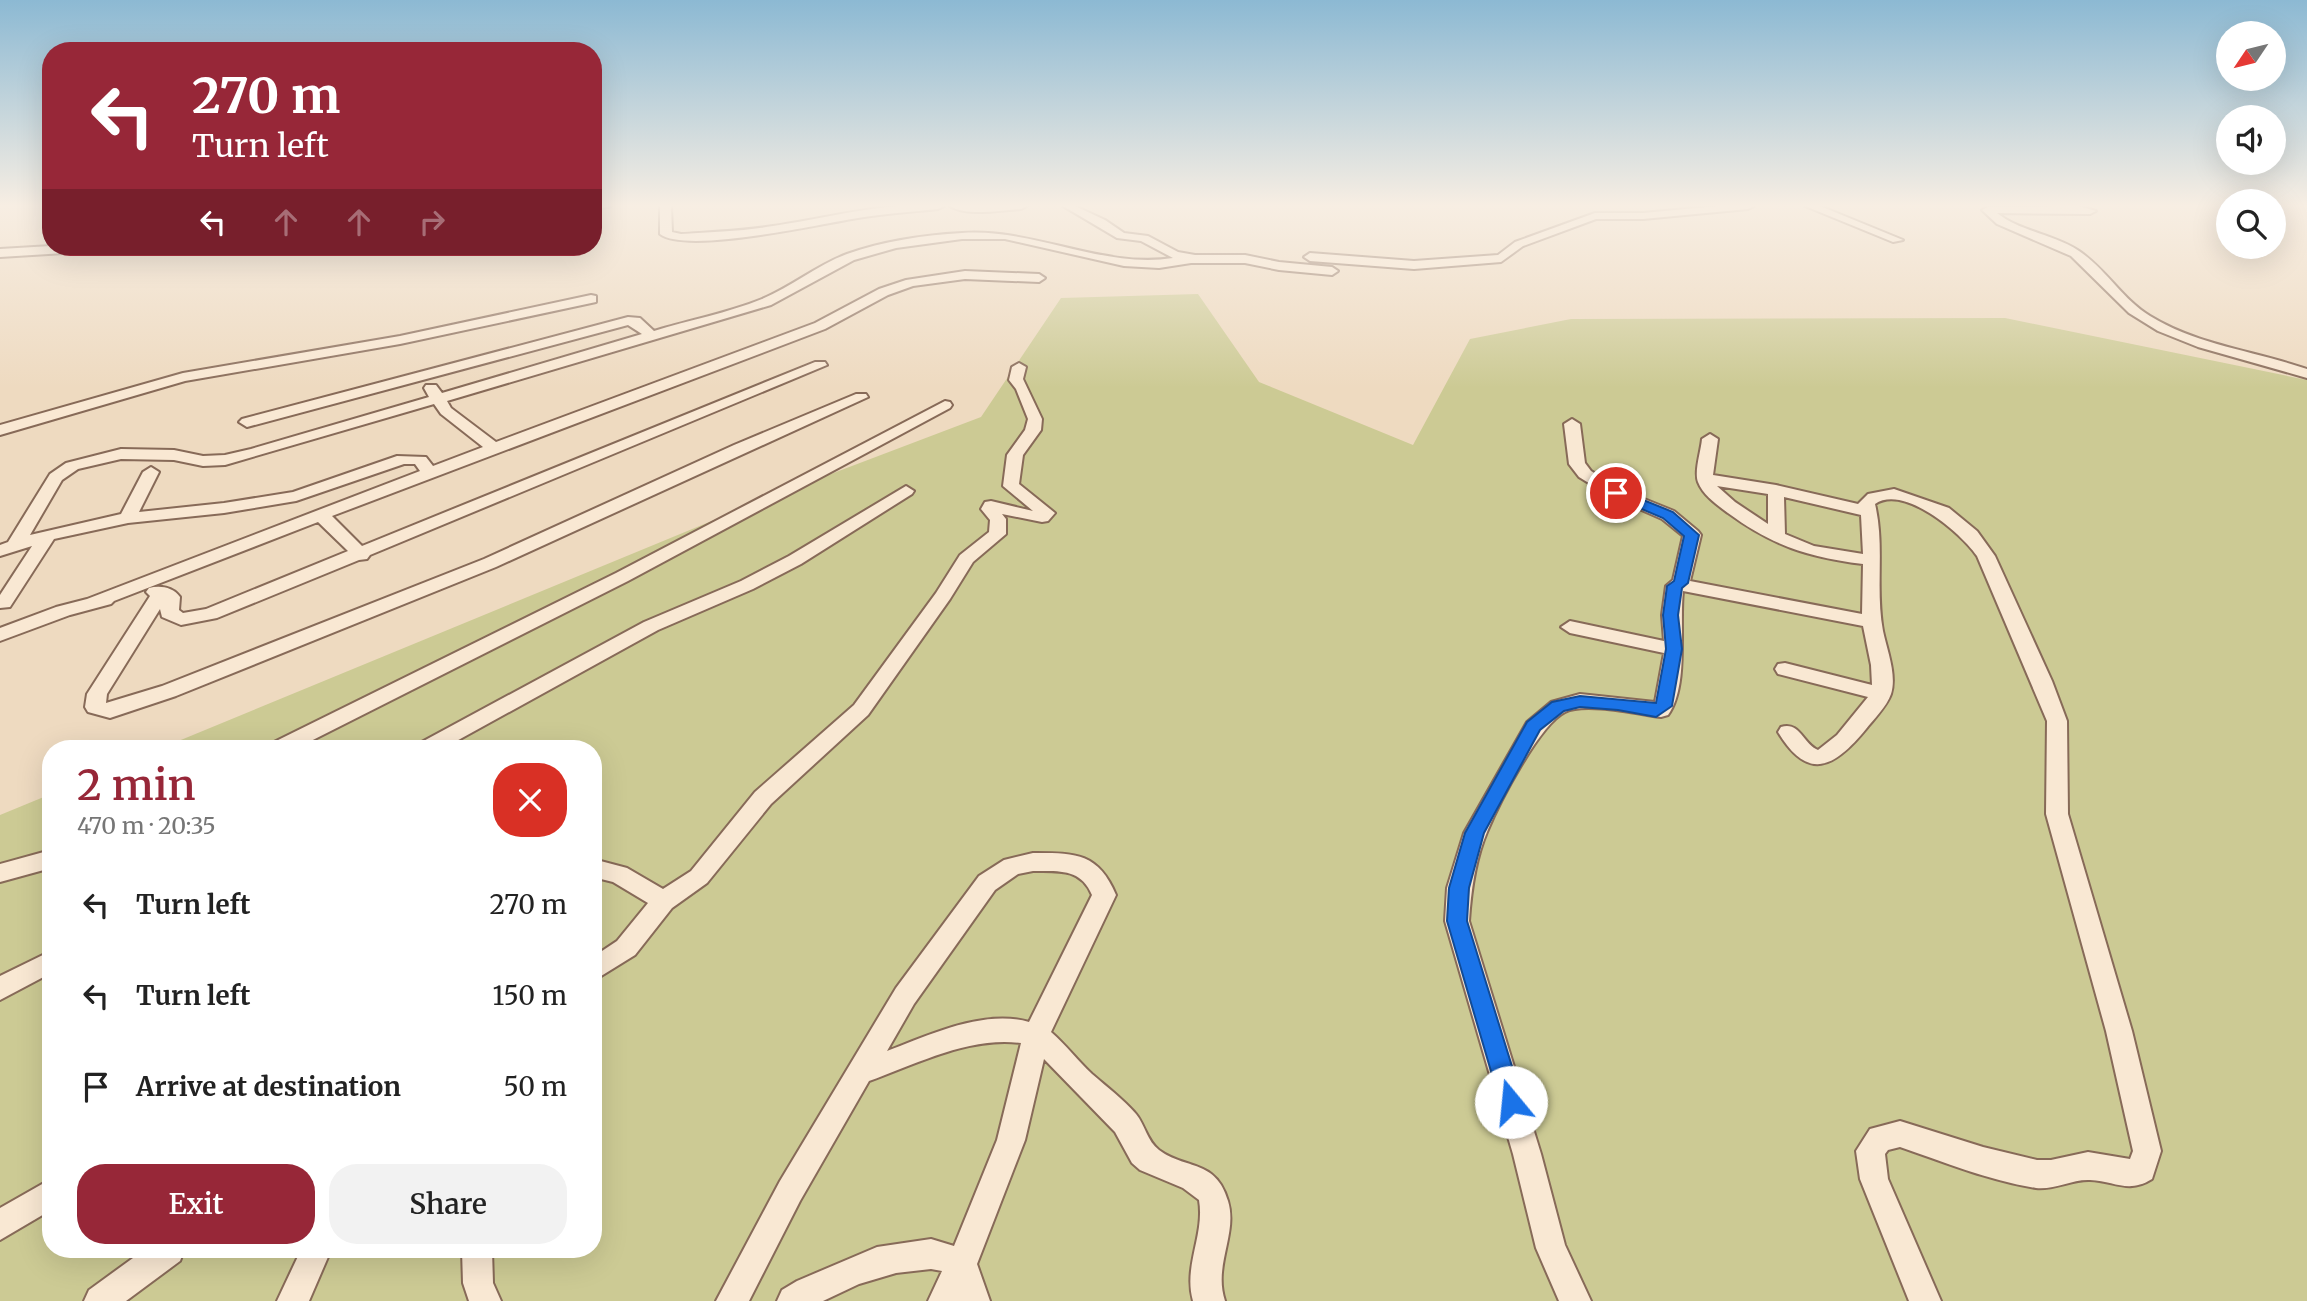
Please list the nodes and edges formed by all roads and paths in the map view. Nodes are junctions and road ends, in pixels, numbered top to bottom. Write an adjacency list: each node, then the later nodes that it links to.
1 (832, 267): 7 (street)
2 (1287, 267): 4 (street)
3 (2089, 267): 11 (street)
4 (1332, 271)
5 (1039, 278): 19 (street)
6 (591, 299): 17 (street)
7 (652, 336): 10 (street); 13 (street)
8 (820, 365): 31 (street)
9 (1019, 367): 49 (street)
10 (421, 374): 13 (street); 15 (street)
11 (2307, 374)
12 (861, 397): 34 (street)
13 (438, 398): 19 (street); 30 (street)
14 (945, 405): 44 (street)
15 (247, 422)
16 (1572, 424): 33 (street)
17 (0, 430)
18 (1710, 439): 22 (street)
19 (496, 449): 21 (street)
20 (151, 472): 27 (street)
21 (431, 474): 26 (street); 27 (street)
22 (1705, 479): 23 (street); 29 (street)
23 (1776, 490): 25 (street); 29 (street)
24 (906, 491): 45 (street)
25 (1869, 512): 32 (street); 70 (street)
26 (322, 516): 31 (street); 35 (street)
27 (128, 518): 28 (street)
28 (48, 535): 30 (street); 36 (street)
29 (1776, 536): 32 (street)
30 (7, 548)
31 (361, 555): 34 (street)
32 (1871, 560): 37 (street)
33 (1681, 583): 37 (street); 40 (street)
34 (162, 592): 35 (street)
35 (94, 602): 39 (street)
36 (4, 603)
37 (1872, 622): 42 (street)
38 (1570, 627): 40 (street)
39 (4, 637)
40 (1674, 649): 69 (street)
41 (1785, 669): 42 (street)
42 (1881, 694): 43 (street)
43 (1788, 732)
44 (295, 740)
45 (442, 740)
46 (42, 861): 48 (street)
47 (602, 870): 49 (street)
48 (0, 873)
49 (664, 901): 50 (street)
50 (602, 965)
51 (42, 966): 52 (street)
52 (0, 989)
53 (1036, 1036): 54 (street); 54 (street); 60 (street); 68 (street)
54 (862, 1072): 64 (street)
55 (42, 1199): 56 (street)
56 (0, 1225)
57 (158, 1258): 61 (street)
58 (312, 1258): 62 (street)
59 (477, 1258): 63 (street)
60 (962, 1265): 65 (street); 66 (street); 67 (street)
61 (100, 1301)
62 (293, 1301)
63 (485, 1301)
64 (732, 1301)
65 (793, 1301)
66 (944, 1301)
67 (974, 1301)
68 (1209, 1301)
69 (1575, 1301)
70 (1925, 1301)

